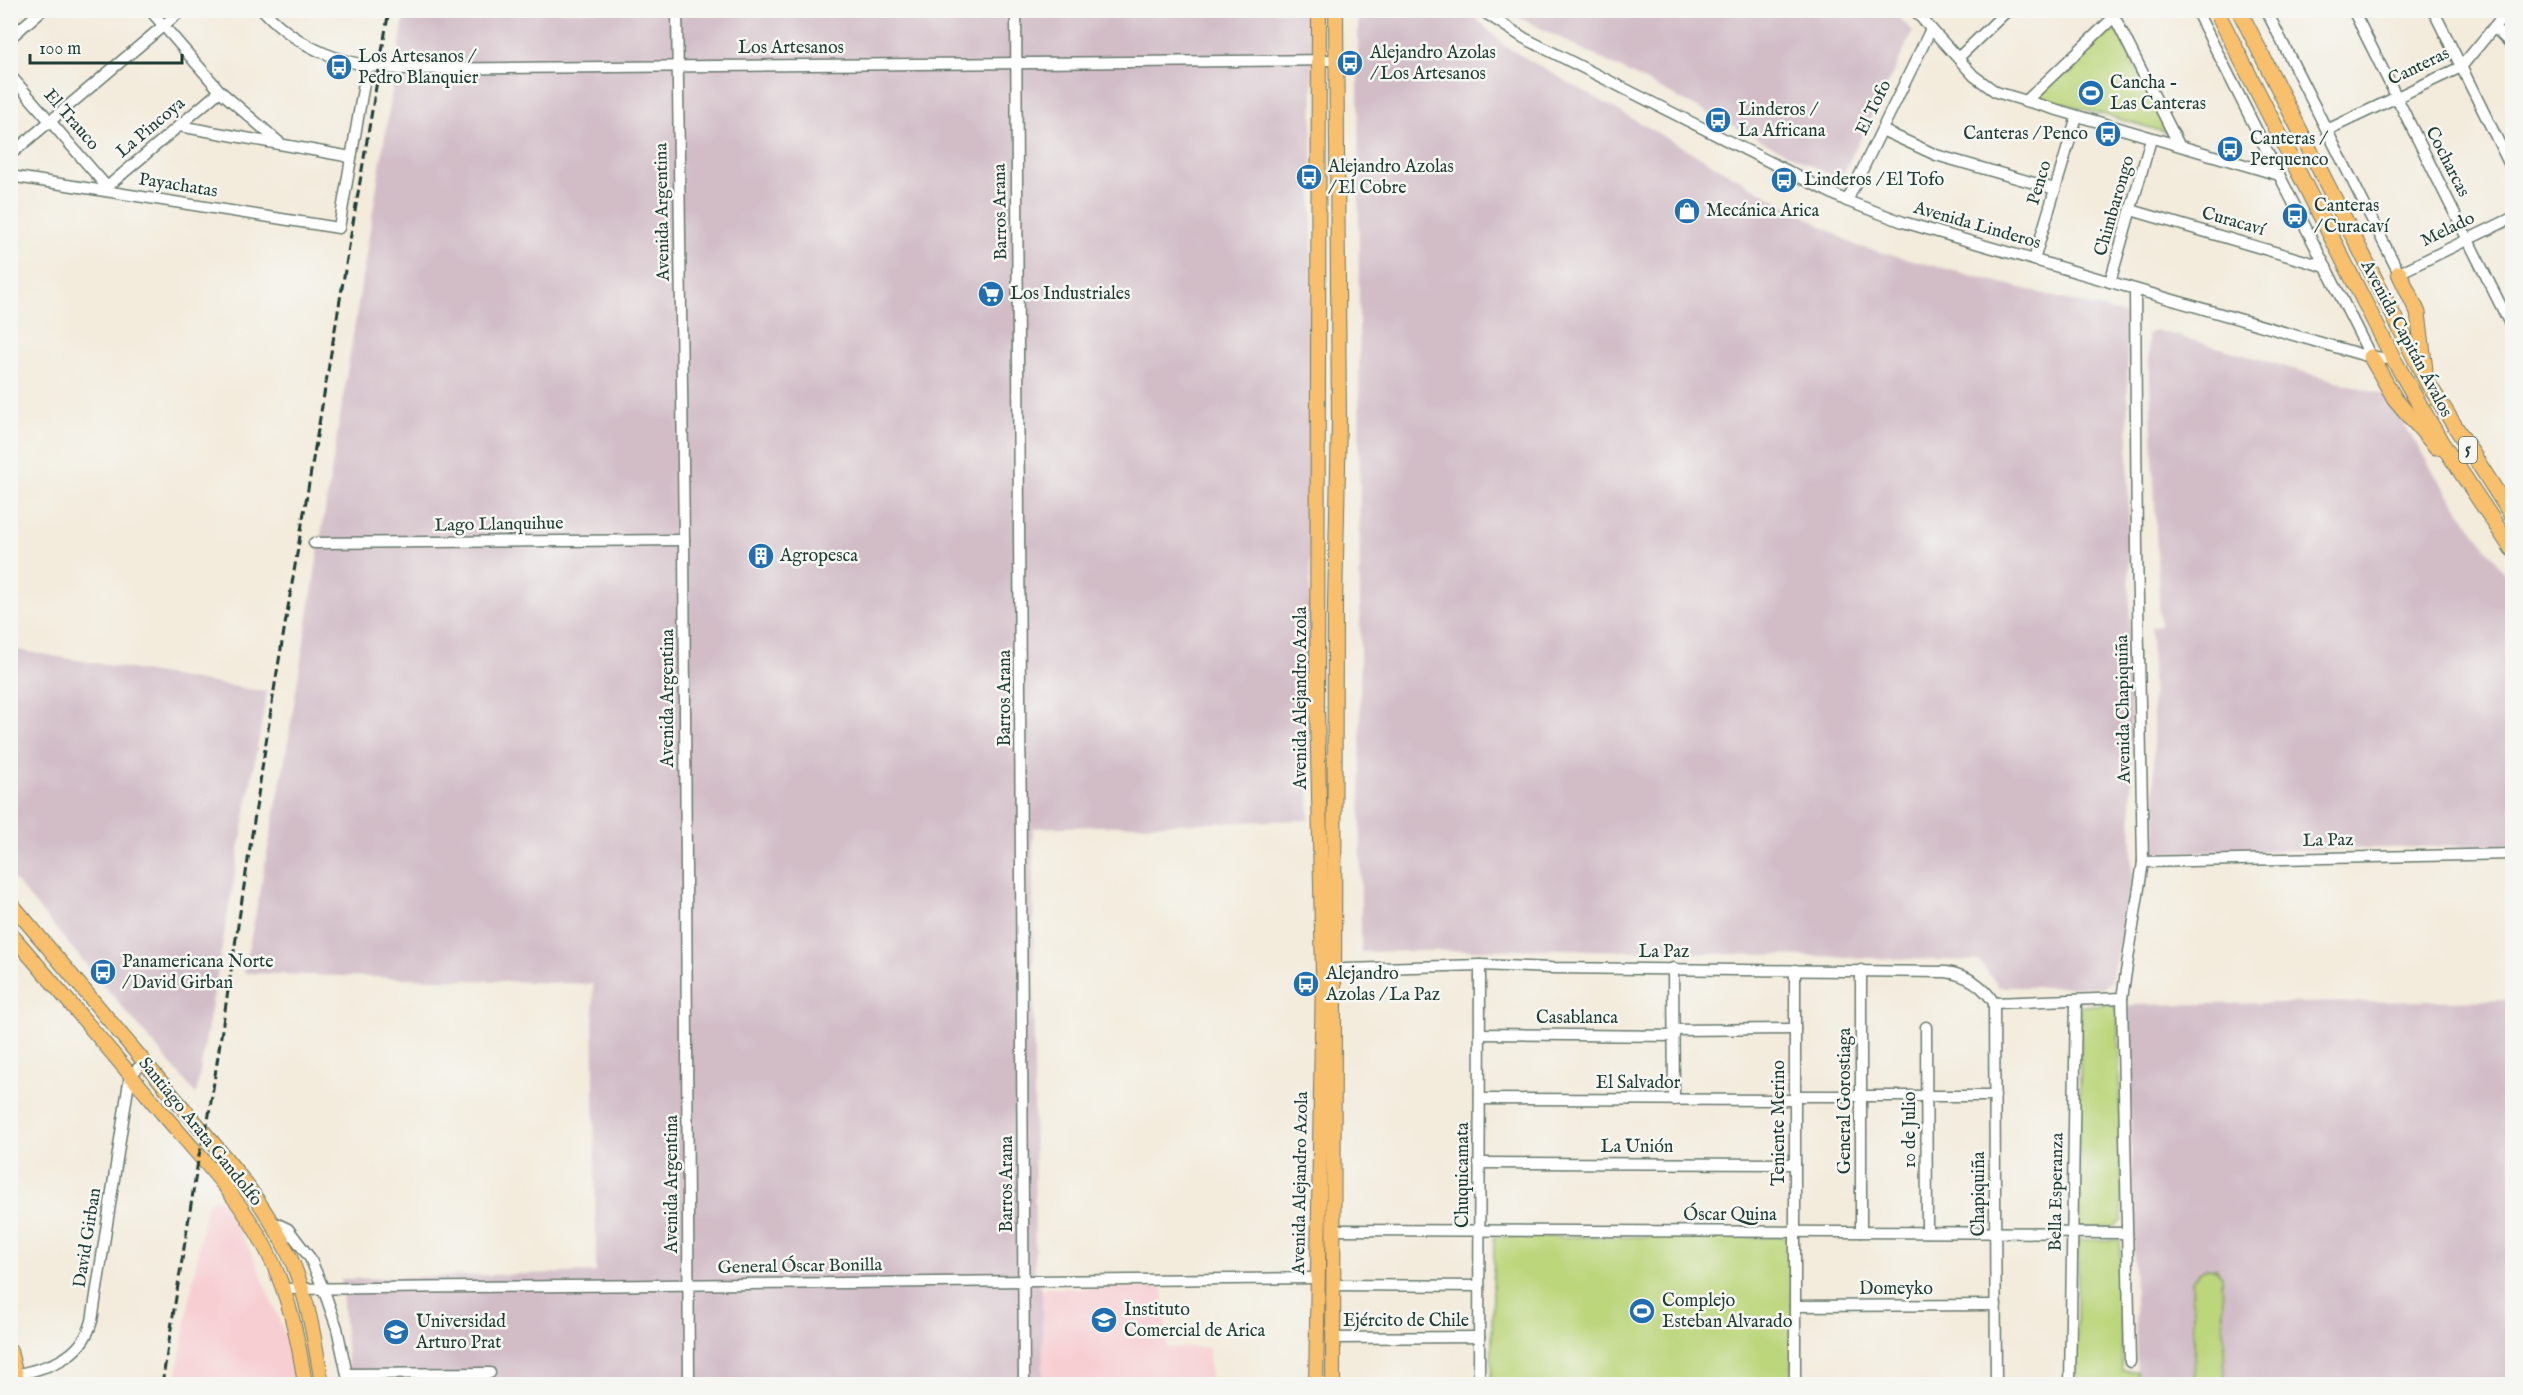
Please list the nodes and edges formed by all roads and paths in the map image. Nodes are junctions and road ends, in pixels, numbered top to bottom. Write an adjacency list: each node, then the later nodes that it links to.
1 (42, 10): 23 (street)
2 (150, 10): 20 (street)
3 (182, 10): 20 (street)
4 (263, 10): 30 (street, Los Artesanos)
5 (677, 10): 29 (street, Avenida Argentina)
6 (1016, 10): 28 (street, Barros Arana)
7 (1319, 10): 26 (main road, Avenida Alejandro Azola)
8 (1336, 10): 27 (main road, Avenida Alejandro Azola)
9 (1481, 10): 51 (street, Avenida Linderos)
10 (1914, 10): 22 (street)
11 (2008, 10): 25 (street)
12 (2196, 10): 48 (street, Avenida Capitán Ávalos)
13 (2216, 10): 62 (highway, Avenida Capitán Ávalos / 5)
14 (2239, 10): 63 (highway, Avenida Capitán Ávalos / 5)
15 (2266, 10): 40 (street, Avenida Capitán Ávalos)
16 (2353, 10): 34 (street, Cocharcas)
17 (2433, 10): 31 (street)
18 (2508, 10): 21 (street, Canteras)
19 (2112, 14): 35 (street); 43 (street)
20 (163, 26): 33 (street); 37 (street)
21 (2494, 27): 24 (street); 31 (street, Canteras)
22 (1931, 29): 25 (street); 39 (street, El Tofo)
23 (10, 38)
24 (2512, 45)
25 (1958, 58): 35 (street)
26 (1319, 60): 27 (street, Los Artesanos); 28 (street, Los Artesanos); 79 (main road, Avenida Alejandro Azola)
27 (1337, 60): 79 (main road, Avenida Alejandro Azola)
28 (1016, 62): 29 (street, Los Artesanos); 107 (street, Barros Arana)
29 (677, 65): 30 (street, Los Artesanos); 68 (street, Avenida Argentina)
30 (367, 66): 45 (street)
31 (2461, 67): 34 (street, Canteras); 46 (street)
32 (10, 75): 37 (street, El Trauco)
33 (220, 91): 38 (street, La Pincoya); 42 (street)
34 (2396, 97): 40 (street, Canteras); 54 (street, Cocharcas)
35 (2025, 102): 36 (street)
36 (2077, 116): 41 (street); 50 (street, Penco)
37 (50, 121): 44 (street); 49 (street, El Trauco)
38 (179, 126): 42 (street); 49 (street, La Pincoya)
39 (1882, 130): 50 (street); 51 (street, El Tofo)
40 (2327, 130): 57 (street, Avenida Capitán Ávalos)
41 (2151, 139): 43 (street); 52 (street, Chimbarongo)
42 (281, 144): 45 (street)
43 (2179, 145): 48 (street)
44 (10, 155)
45 (351, 157): 49 (street, Payachatas)
46 (2512, 169)
47 (10, 176): 49 (street, Payachatas)
48 (2279, 176): 56 (street, Avenida Capitán Ávalos)
49 (107, 189)
50 (2055, 189): 55 (street, Penco)
51 (1846, 201): 55 (street, Avenida Linderos)
52 (2131, 210): 56 (street, Curacaví); 58 (street, Chimbarongo)
53 (2512, 218): 54 (street, Melado)
54 (2467, 239): 57 (street, Melado); 60 (street, Cocharcas)
55 (2034, 260): 58 (street, Avenida Linderos)
56 (2326, 267): 61 (street, Avenida Capitán Ávalos)
57 (2399, 273): 63 (highway)
58 (2110, 282): 59 (street, Avenida Linderos)
59 (2135, 291): 61 (street, Avenida Linderos); 72 (street, Avenida Chapiquiña)
60 (2512, 328)
61 (2371, 357): 62 (street, Avenida Linderos); 65 (highway)
62 (2394, 360): 63 (highway); 65 (highway, Avenida Capitán Ávalos / 5)
63 (2427, 382): 64 (highway, Avenida Capitán Ávalos / 5)
64 (2481, 469): 66 (street); 67 (highway, Avenida Capitán Ávalos / 5)
65 (2462, 475): 70 (highway, Avenida Capitán Ávalos / 5)
66 (2512, 502)
67 (2512, 516)
68 (684, 540): 69 (street, Lago Llanquihue); 108 (street, Avenida Argentina)
69 (314, 543)
70 (2512, 549)
71 (2512, 854): 72 (street, La Paz)
72 (2143, 862): 80 (street, Avenida Chapiquiña)
73 (10, 902): 87 (main road, Santiago Arata Gandolfo)
74 (10, 933): 88 (main road, Santiago Arata Gandolfo)
75 (1480, 966): 76 (street, La Paz); 79 (street, La Paz); 86 (street, Chuquicamata)
76 (1674, 968): 77 (street, La Paz); 85 (street)
77 (1795, 970): 78 (street, La Paz); 84 (street, Teniente Merino)
78 (1861, 970): 82 (street, La Paz); 89 (street, General Gorostiaga)
79 (1329, 972): 98 (main road, Avenida Alejandro Azola); 106 (main road, Avenida Alejandro Azola)
80 (2122, 998): 81 (street); 105 (street)
81 (2076, 1000): 82 (street); 104 (street, Bella Esperanza)
82 (1994, 1003): 91 (street, Chapiquiña)
83 (1926, 1027): 90 (street, 10 de Julio)
84 (1795, 1029): 85 (street, Casablanca); 92 (street, Teniente Merino)
85 (1674, 1033): 86 (street, Casablanca); 94 (street)
86 (1480, 1034): 93 (street, Chuquicamata)
87 (144, 1062): 88 (street); 97 (main road, Santiago Arata Gandolfo)
88 (130, 1075): 112 (main road, Santiago Arata Gandolfo); 121 (street, David Girban)
89 (1861, 1096): 90 (street, El Salvador); 92 (street, El Salvador); 101 (street, General Gorostiaga)
90 (1926, 1096): 91 (street, El Salvador); 102 (street, 10 de Julio)
91 (1995, 1096): 103 (street, Chapiquiña)
92 (1795, 1098): 94 (street, El Salvador); 96 (street, Teniente Merino)
93 (1480, 1099): 94 (street, El Salvador); 95 (street, Chuquicamata)
94 (1674, 1100)
95 (1479, 1162): 96 (street, La Unión); 99 (street, Chuquicamata)
96 (1795, 1164): 100 (street, Teniente Merino)
97 (271, 1221): 111 (street, Santiago Arata Gandolfo); 113 (main road, Santiago Arata Gandolfo)
98 (1334, 1230): 99 (street, Óscar Quina); 109 (main road, Avenida Alejandro Azola)
99 (1479, 1231): 100 (street, Óscar Quina); 110 (street, Chuquicamata)
100 (1795, 1232): 101 (street, Óscar Quina); 115 (street, Teniente Merino)
101 (1861, 1232): 102 (street, Óscar Quina)
102 (1927, 1232): 103 (street, Óscar Quina)
103 (1995, 1233): 104 (street, Óscar Quina); 114 (street, Chapiquiña)
104 (2073, 1233): 105 (street, Óscar Quina); 132 (street, Bella Esperanza)
105 (2127, 1233): 119 (street)
106 (1317, 1278): 107 (street, General Óscar Bonilla); 127 (main road, Avenida Alejandro Azola)
107 (1024, 1281): 108 (street, General Óscar Bonilla); 126 (street, Barros Arana)
108 (689, 1284): 111 (street, General Óscar Bonilla); 125 (street, Avenida Argentina)
109 (1334, 1285): 110 (street); 117 (main road, Avenida Alejandro Azola)
110 (1479, 1286): 116 (street, Chuquicamata)
111 (324, 1288): 113 (street, General Óscar Bonilla); 122 (street, Santiago Arata Gandolfo)
112 (284, 1289): 113 (street, General Óscar Bonilla); 123 (main road, Santiago Arata Gandolfo)
113 (302, 1290): 124 (main road, Santiago Arata Gandolfo)
114 (1996, 1305): 115 (street, Domeyko); 131 (street, Chapiquiña)
115 (1795, 1306): 130 (street, Teniente Merino)
116 (1479, 1337): 117 (street, Ejército de Chile); 129 (street, Chuquicamata)
117 (1333, 1338): 128 (main road, Avenida Alejandro Azola)
118 (10, 1351): 121 (main road)
119 (2130, 1362)
120 (490, 1373): 122 (street)
121 (15, 1378)
122 (348, 1379)
123 (305, 1384)
124 (322, 1384)
125 (689, 1384)
126 (1024, 1384)
127 (1316, 1384)
128 (1333, 1384)
129 (1479, 1384)
130 (1795, 1384)
131 (1996, 1384)
132 (2070, 1384)

